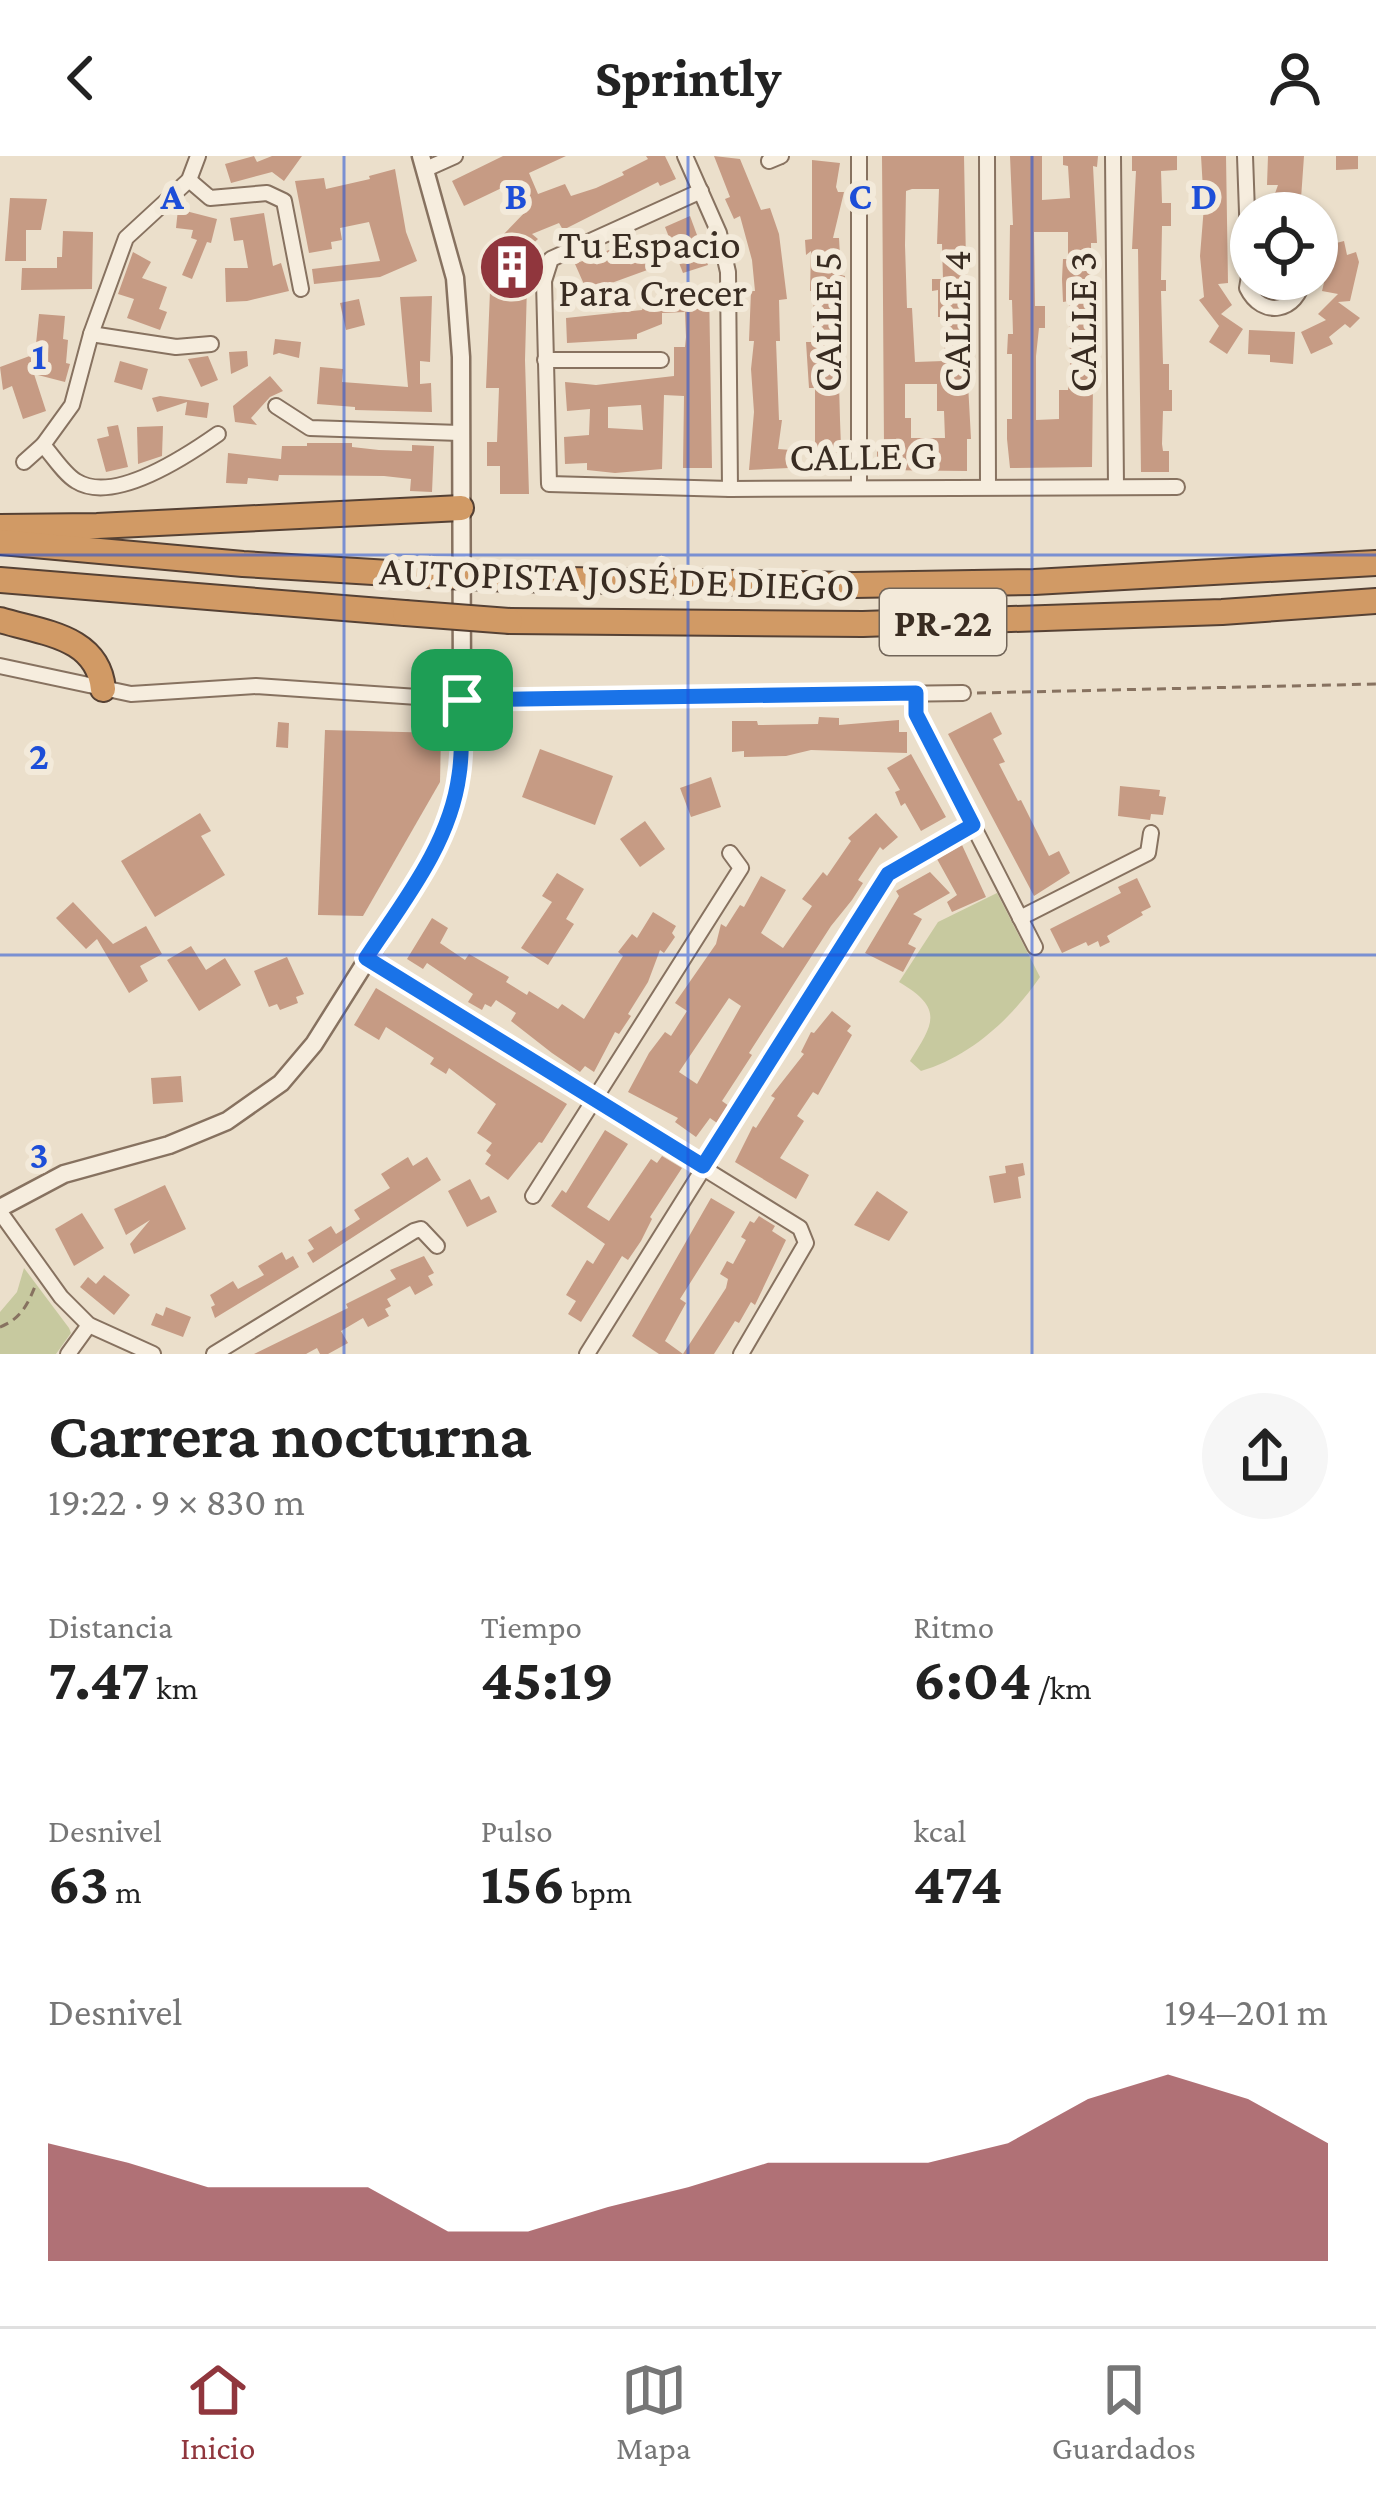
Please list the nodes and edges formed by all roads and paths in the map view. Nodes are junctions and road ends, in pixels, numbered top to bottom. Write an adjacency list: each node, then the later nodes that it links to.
1 (198, 156): 9 (street)
2 (455, 156): 8 (street)
3 (685, 156): 10 (street)
4 (859, 156): 27 (street, CALLE 5)
5 (987, 156): 24 (street, CALLE 4)
6 (1113, 156): 25 (street, CALLE 3)
7 (1245, 156): 11 (street)
8 (423, 163): 20 (street)
9 (189, 180): 12 (street); 15 (street)
10 (701, 191): 17 (street); 28 (street)
11 (1247, 192)
12 (301, 289)
13 (1255, 300): 14 (street)
14 (1294, 300)
15 (91, 334): 16 (street); 22 (street)
16 (211, 344)
17 (544, 360): 18 (street); 28 (street, CALLE G)
18 (661, 360)
19 (276, 406): 20 (street)
20 (460, 433): 29 (street)
21 (218, 434): 22 (street)
22 (43, 446): 23 (street)
23 (24, 462)
24 (988, 487): 25 (street, CALLE G); 27 (street, CALLE G)
25 (1116, 487): 26 (street, CALLE G)
26 (1177, 487)
27 (860, 488): 28 (street, CALLE G)
28 (730, 489)
29 (461, 508): 30 (highway); 41 (street)
30 (0, 527)
31 (0, 542): 32 (highway, AUTOPISTA JOSÉ DE DIEGO / PR-22, bridge)
32 (1376, 562)
33 (0, 580): 34 (highway, AUTOPISTA JOSÉ DE DIEGO / PR-22, bridge)
34 (1376, 602)
35 (0, 620): 38 (highway)
36 (0, 666): 38 (street)
37 (1376, 683): 40 (path)
38 (103, 689): 41 (street)
39 (916, 693): 40 (street); 41 (street); 42 (street)
40 (963, 693)
41 (462, 700): 47 (street)
42 (973, 825): 45 (street); 49 (street)
43 (1151, 833): 45 (street)
44 (730, 854): 48 (street)
45 (1020, 918): 46 (street)
46 (1035, 947)
47 (366, 958): 48 (street); 51 (street)
48 (595, 1099): 49 (street); 50 (street)
49 (703, 1166): 59 (street); 60 (street)
50 (533, 1196)
51 (0, 1210): 53 (street)
52 (437, 1246): 58 (street)
53 (42, 1271): 54 (street); 55 (path)
54 (88, 1325): 56 (street); 57 (street)
55 (0, 1327)
56 (68, 1354)
57 (153, 1354)
58 (214, 1354)
59 (586, 1354)
60 (741, 1354)

